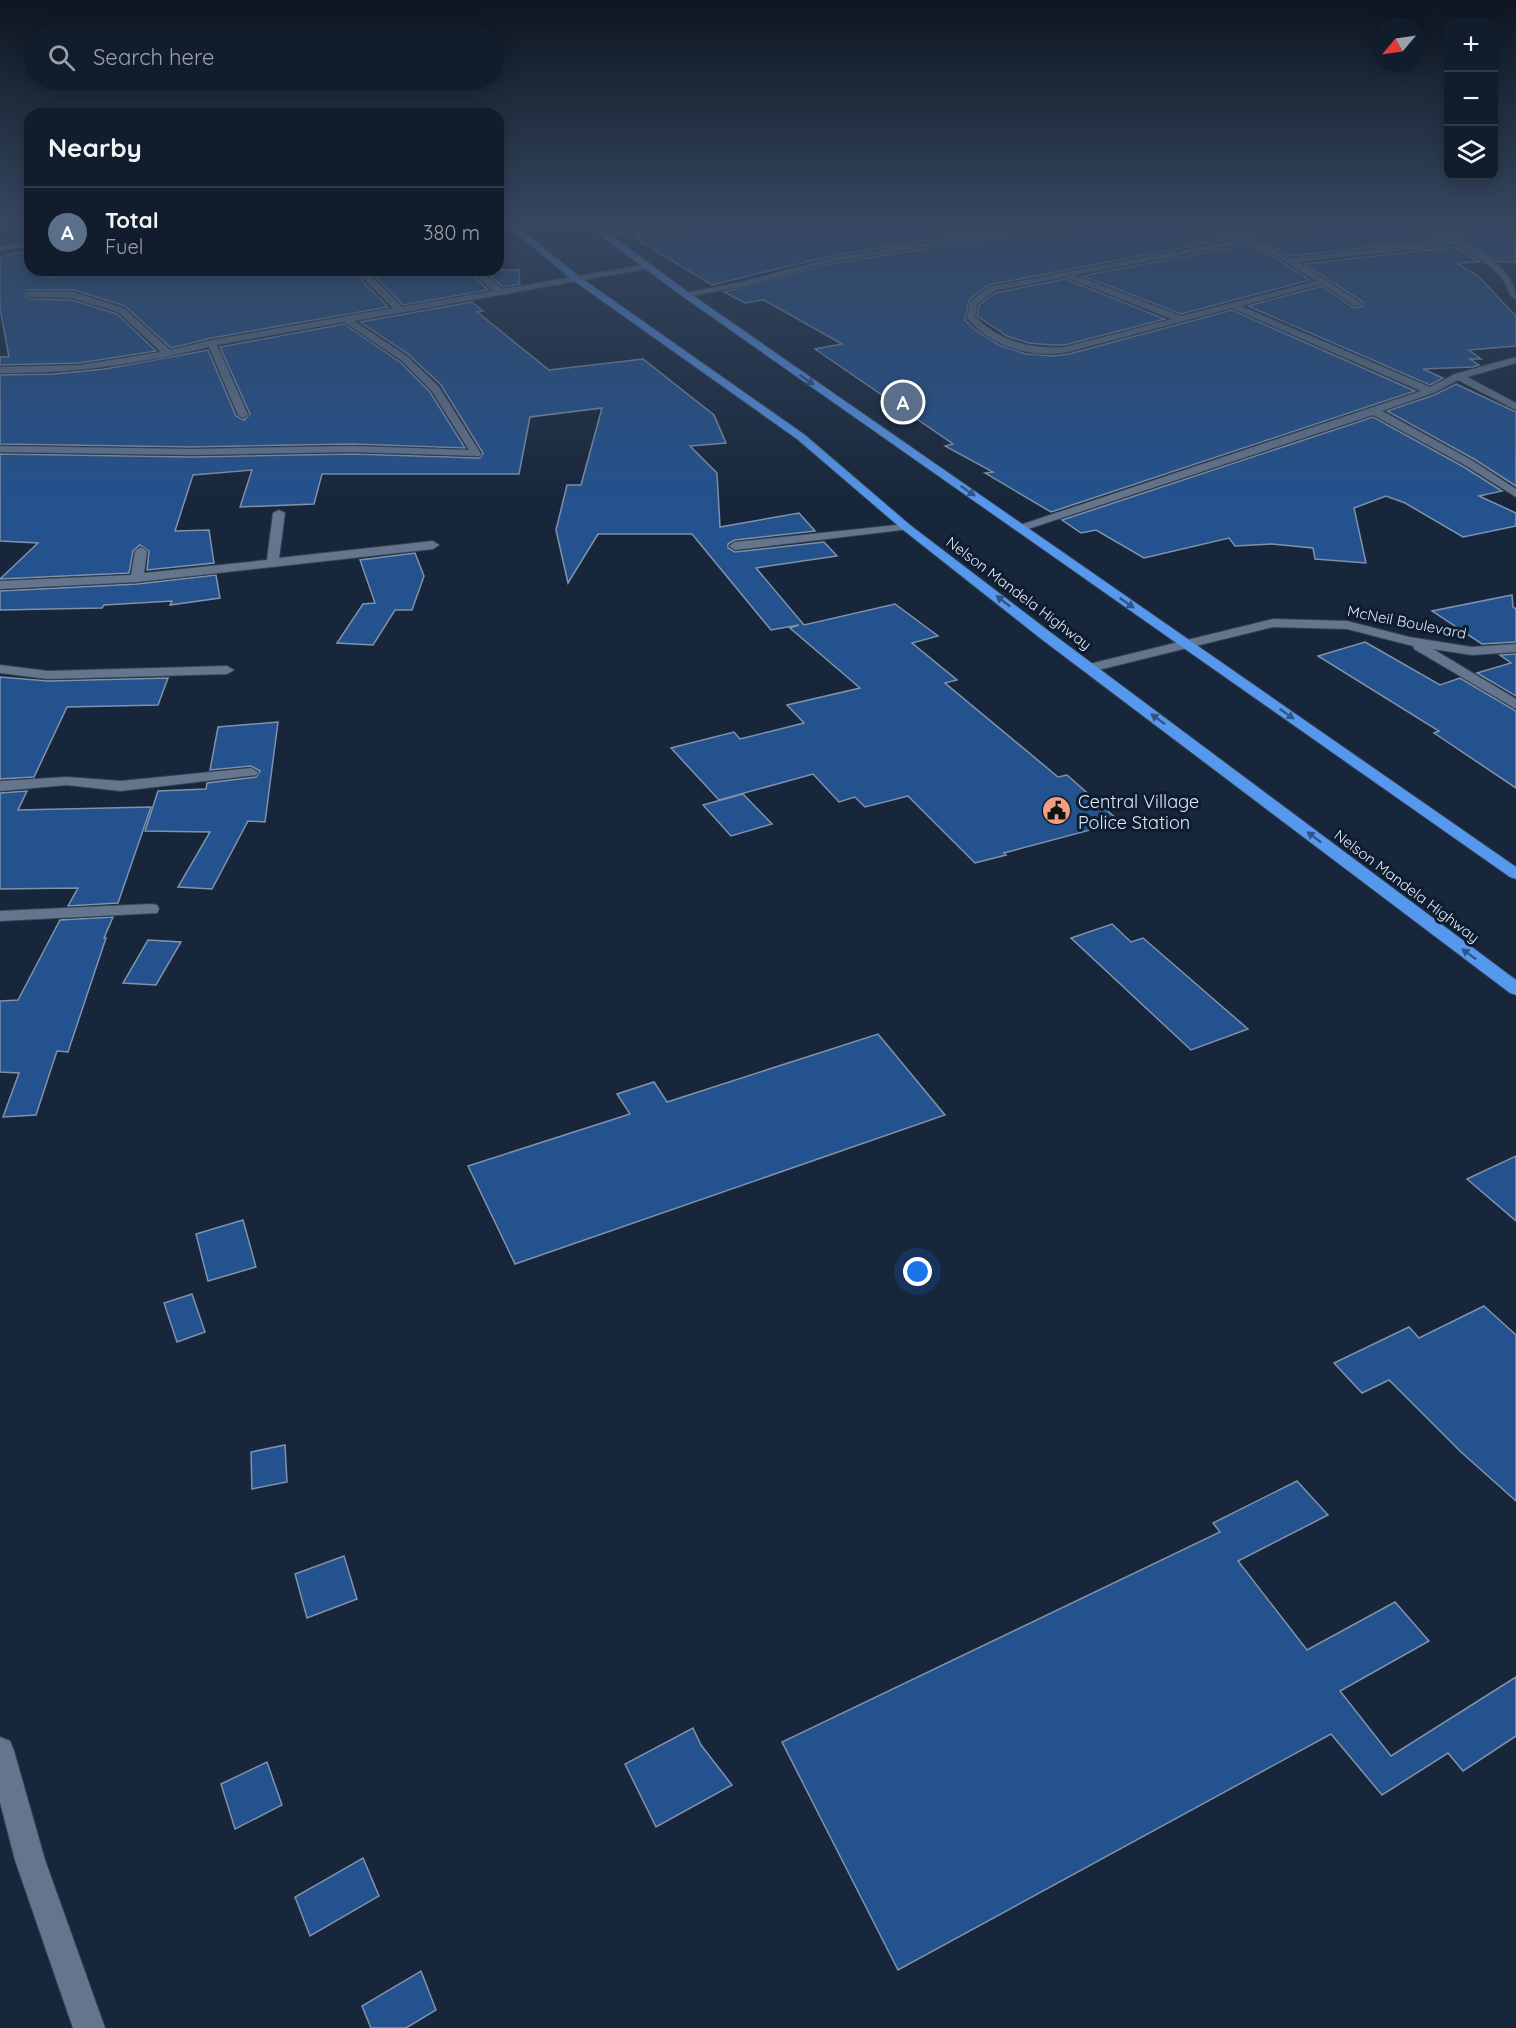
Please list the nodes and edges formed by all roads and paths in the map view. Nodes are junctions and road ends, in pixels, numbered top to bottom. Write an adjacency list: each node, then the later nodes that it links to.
1 (127, 316): 12 (street)
2 (363, 316): 9 (street)
3 (629, 316): 23 (highway, Nelson Mandela Highway)
4 (716, 316): 24 (highway, one-way to 24)
5 (970, 316): 10 (street)
6 (1171, 316): 10 (street)
7 (1192, 316): 10 (street)
8 (1256, 316): 16 (street)
9 (345, 319): 11 (street); 20 (street)
10 (1180, 319)
11 (212, 343): 12 (street); 19 (street)
12 (169, 354): 14 (street)
13 (1516, 360): 15 (street)
14 (0, 370)
15 (1458, 376): 16 (street); 17 (street)
16 (1430, 391): 18 (street)
17 (1516, 407)
18 (1374, 411): 21 (street); 24 (street)
19 (243, 416)
20 (0, 448)
21 (1516, 494)
22 (279, 513): 28 (street)
23 (906, 527): 26 (street); 34 (highway, Nelson Mandela Highway, one-way to 23)
24 (1021, 528): 32 (highway, one-way to 32)
25 (433, 545): 28 (street)
26 (735, 546)
27 (141, 550): 29 (street)
28 (272, 564): 29 (street)
29 (137, 578): 30 (street)
30 (0, 585)
31 (1409, 641): 32 (street, McNeil Boulevard); 33 (street, McNeil Boulevard); 37 (street)
32 (1185, 643): 34 (street, McNeil Boulevard); 40 (highway, one-way to 40)
33 (1516, 648)
34 (1090, 668): 43 (highway, Nelson Mandela Highway, one-way to 34)
35 (0, 669): 36 (street)
36 (227, 670)
37 (1516, 705)
38 (251, 772): 39 (street)
39 (0, 786)
40 (1516, 874)
41 (151, 909): 42 (street)
42 (0, 916)
43 (1516, 989)
44 (0, 1751): 45 (street)
45 (89, 2028)

